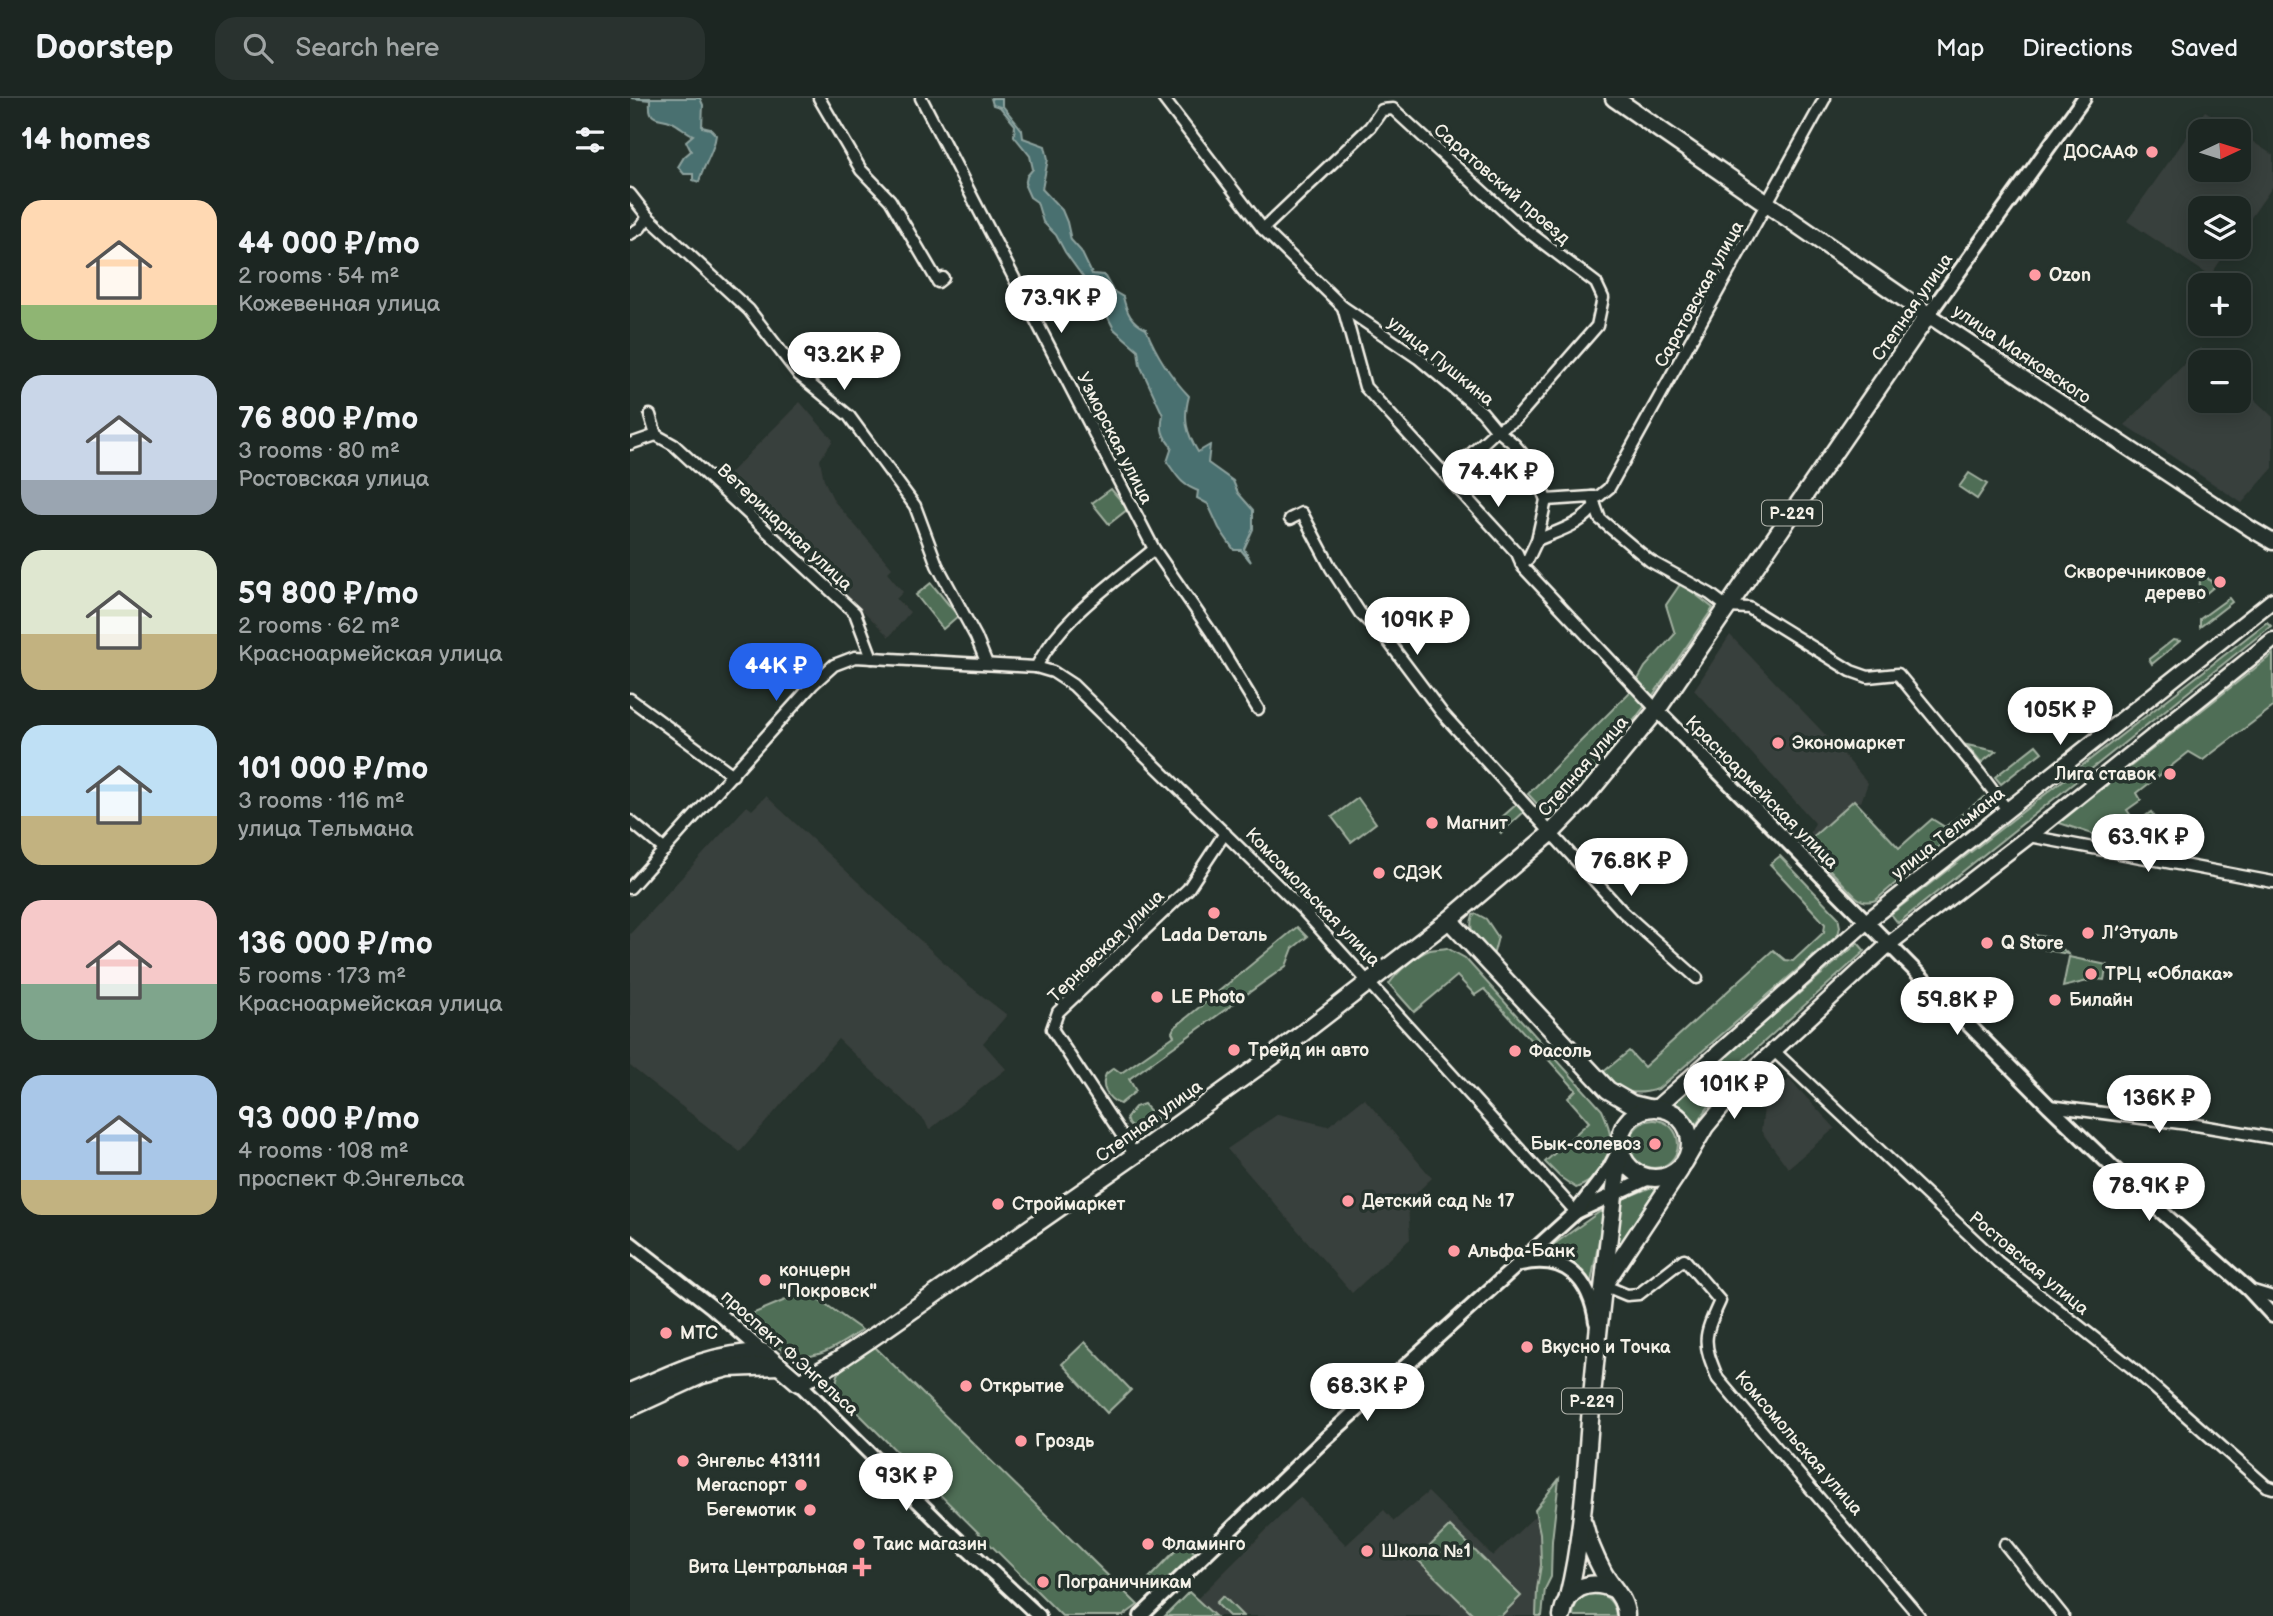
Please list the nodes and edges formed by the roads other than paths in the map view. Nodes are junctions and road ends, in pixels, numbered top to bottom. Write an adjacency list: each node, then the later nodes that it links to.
1 (819, 98): 14 (street)
2 (921, 98): 28 (street, Узморская улица)
3 (1163, 98): 12 (street, улица Пушкина)
4 (1393, 98): 8 (street)
5 (1614, 98): 10 (main road, улица Маяковского)
6 (1825, 98): 10 (street, Саратовская улица)
7 (2084, 98): 16 (street, Степная улица)
8 (1387, 108): 12 (street); 18 (street, Саратовский проезд)
9 (630, 194): 11 (street)
10 (1767, 204): 16 (main road, улица Маяковского); 23 (street, Саратовская улица)
11 (648, 217): 13 (street); 35 (street)
12 (1263, 229): 15 (street, улица Пушкина)
13 (630, 234)
14 (943, 278)
15 (1343, 307): 18 (street, улица Пушкина); 21 (street, Красноармейская улица)
16 (1928, 315): 25 (main road, улица Маяковского); 32 (main road, Степная улица / Р-229)
17 (650, 415): 19 (street)
18 (1497, 430): 21 (street, Саратовский проезд); 22 (street, улица Пушкина)
19 (656, 435): 20 (street); 34 (street, Ветеринарная улица)
20 (630, 444)
21 (1447, 476): 30 (street, Красноармейская улица)
22 (1546, 500): 23 (street); 26 (street)
23 (1593, 501): 26 (street, Саратовская улица); 32 (street)
24 (1290, 519): 44 (street)
25 (2251, 529): 27 (main road, улица Маяковского); 29 (main road)
26 (1537, 540): 30 (street)
27 (2273, 542)
28 (1154, 549): 36 (street); 38 (street, Узморская улица)
29 (2273, 555)
30 (1521, 564): 39 (street, Красноармейская улица)
31 (2272, 599): 41 (main road, улица Тельмана)
32 (1727, 607): 39 (main road, Степная улица / Р-229); 41 (street)
33 (2273, 640): 45 (main road)
34 (872, 658): 35 (street, Комсомольская улица); 40 (street, Комсомольская улица)
35 (987, 664): 36 (street, Комсомольская улица)
36 (1036, 667): 43 (street, Комсомольская улица)
37 (630, 699): 40 (street)
38 (1258, 709)
39 (1657, 710): 44 (main road, Степная улица / Р-229); 50 (street, Красноармейская улица)
40 (733, 775): 46 (street, Комсомольская улица)
41 (2008, 811): 50 (main road, улица Тельмана)
42 (630, 821): 46 (street)
43 (1225, 833): 53 (street, Комсомольская улица); 61 (street, Терновская улица)
44 (1551, 833): 49 (main road, Степная улица / Р-229); 52 (street)
45 (2029, 835): 47 (street); 51 (main road)
46 (666, 850): 48 (street, Комсомольская улица)
47 (2273, 882)
48 (630, 888)
49 (1449, 920): 53 (main road, Степная улица); 55 (main road)
50 (1866, 922): 51 (street, Красноармейская улица); 57 (main road, улица Тельмана)
51 (1889, 944): 54 (main road); 56 (street, Красноармейская улица)
52 (1697, 978)
53 (1368, 981): 61 (main road, Степная улица); 65 (street, Комсомольская улица)
54 (1773, 1050): 62 (main road); 78 (street, Ростовская улица)
55 (1608, 1090): 57 (main road); 58 (main road)
56 (2049, 1106): 59 (street); 69 (street, Красноармейская улица)
57 (1653, 1108): 58 (main road, улица Тельмана); 62 (main road)
58 (1623, 1128): 60 (main road, Р-229)
59 (2273, 1138)
60 (1620, 1148): 63 (main road); 64 (main road, Р-229); 65 (street)
61 (1135, 1155): 75 (main road, Степная улица)
62 (1686, 1160): 63 (main road); 68 (main road, Р-229)
63 (1649, 1178): 64 (street)
64 (1614, 1195): 65 (street); 68 (main road, Р-229)
65 (1576, 1212): 67 (street)
66 (630, 1243): 73 (street, проспект Ф.Энгельса)
67 (1521, 1264): 72 (street); 85 (street)
68 (1603, 1284): 72 (main road, Р-229); 87 (street, Комсомольская улица)
69 (2248, 1289): 70 (street); 71 (street, Красноармейская улица)
70 (2273, 1297)
71 (2273, 1315)
72 (1598, 1338): 79 (main road, Р-229)
73 (763, 1352): 74 (main road, проспект Ф.Энгельса); 76 (main road)
74 (779, 1366): 75 (main road, проспект Ф.Энгельса); 77 (main road)
75 (799, 1383): 84 (street, проспект Ф.Энгельса)
76 (630, 1392)
77 (630, 1408)
78 (2273, 1488)
79 (1582, 1517): 81 (main road, Р-229); 82 (main road, Р-229)
80 (2005, 1544): 88 (street)
81 (1612, 1589): 82 (main road); 83 (main road, Р-229)
82 (1568, 1597): 86 (main road, Р-229)
83 (1627, 1612)
84 (1039, 1616)
85 (1141, 1616)
86 (1562, 1616)
87 (1919, 1616)
88 (2063, 1616)

